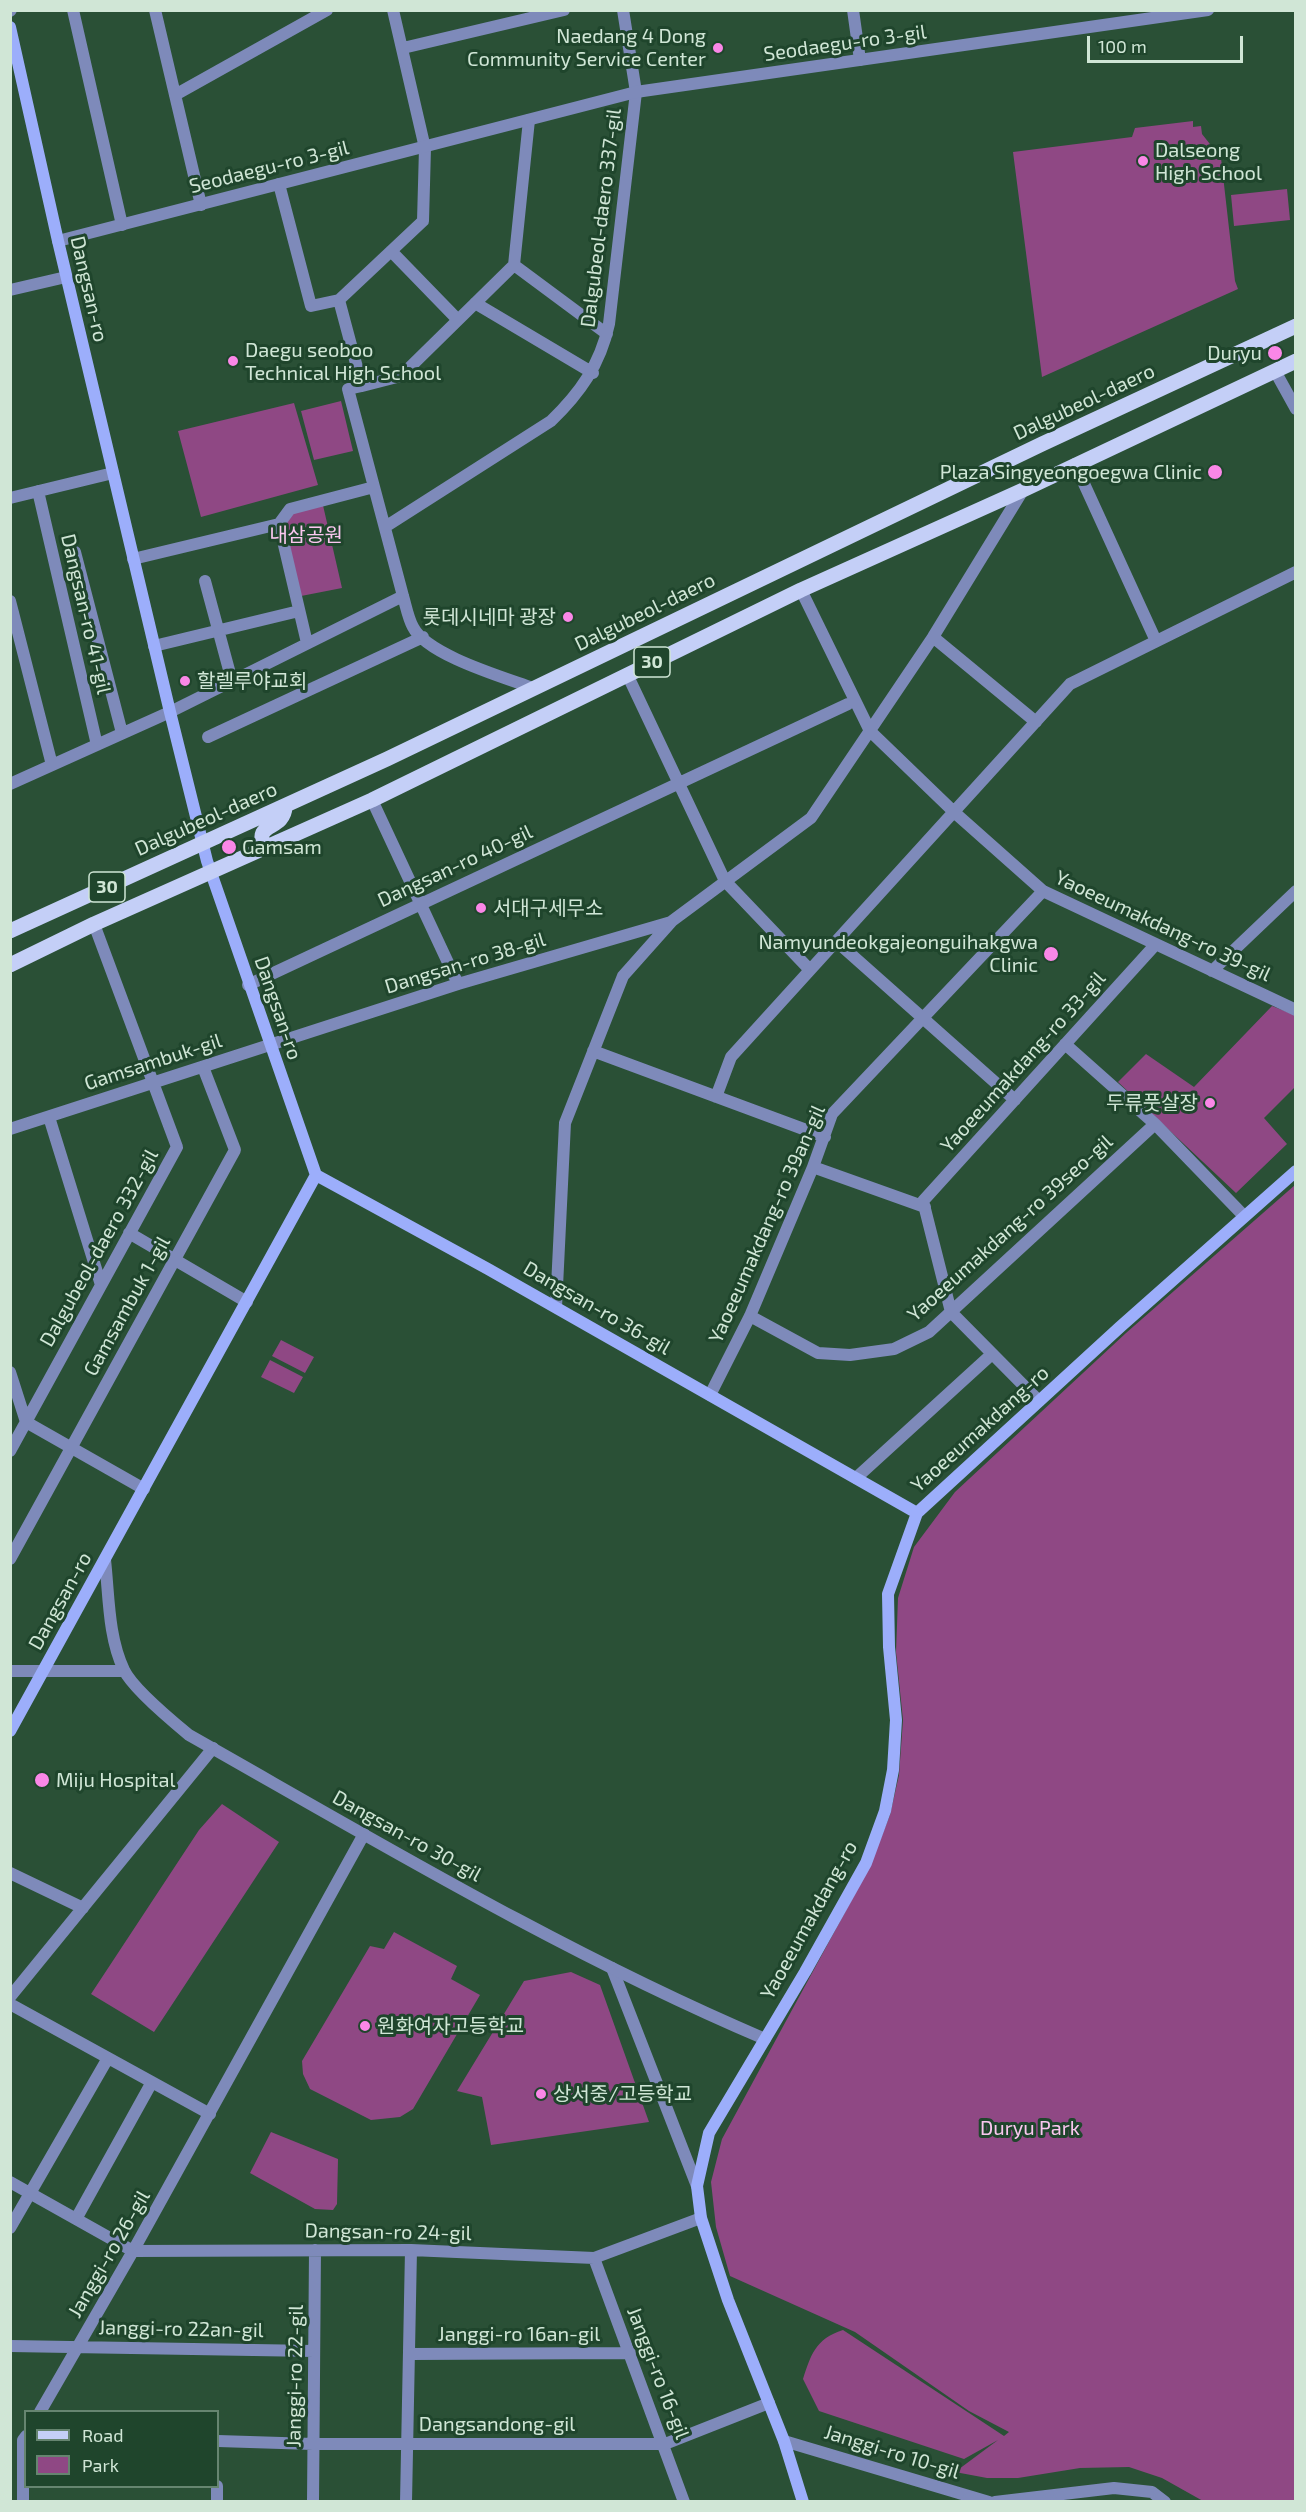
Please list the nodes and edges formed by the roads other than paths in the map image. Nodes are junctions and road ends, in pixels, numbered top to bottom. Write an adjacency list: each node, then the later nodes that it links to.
1 (73, 10): 19 (street)
2 (155, 10): 14 (street)
3 (327, 10): 14 (street)
4 (393, 10): 10 (street)
5 (564, 10): 10 (street)
6 (623, 10): 13 (street, Dalgubeol-daero 337-gil)
7 (853, 10): 11 (street)
8 (1206, 11): 11 (street, Seodaegu-ro 3-gil)
9 (10, 27): 12 (main road, Dangsan-ro)
10 (403, 48): 16 (street)
11 (860, 60): 13 (street, Seodaegu-ro 3-gil)
12 (16, 75): 20 (main road, Dangsan-ro)
13 (636, 92): 15 (street, Seodaegu-ro 3-gil); 29 (street, Dalgubeol-daero 337-gil)
14 (175, 95): 18 (street)
15 (529, 120): 16 (street, Seodaegu-ro 3-gil); 22 (street)
16 (425, 148): 17 (street, Seodaegu-ro 3-gil); 21 (street)
17 (279, 184): 18 (street, Seodaegu-ro 3-gil); 25 (street)
18 (201, 205): 19 (street, Seodaegu-ro 3-gil)
19 (122, 225): 20 (street, Seodaegu-ro 3-gil)
20 (58, 242): 23 (main road, Dangsan-ro)
21 (391, 251): 25 (street); 27 (street)
22 (514, 265): 26 (street); 29 (street)
23 (66, 277): 24 (street); 36 (main road, Dangsan-ro)
24 (10, 290)
25 (339, 300): 33 (street)
26 (475, 303): 27 (street); 32 (street)
27 (458, 320): 33 (street)
28 (1296, 326): 59 (main road, Dalgubeol-daero / 30)
29 (607, 334): 32 (street, Dalgubeol-daero 337-gil)
30 (1296, 361): 31 (main road, 30)
31 (1275, 371): 34 (street); 35 (main road, 30)
32 (593, 373): 42 (street, Dalgubeol-daero 337-gil)
33 (362, 386): 37 (street)
34 (1296, 409)
35 (1075, 464): 38 (main road, 30); 54 (street)
36 (113, 473): 39 (street); 44 (main road, Dangsan-ro)
37 (374, 488): 41 (street); 42 (street)
38 (1023, 490): 47 (main road, 30); 53 (street)
39 (38, 491): 40 (street); 66 (street, Dangsan-ro 41-gil)
40 (10, 498)
41 (279, 524): 44 (street); 50 (street)
42 (385, 527): 48 (street)
43 (75, 552): 64 (street, Dangsan-ro 41-gil)
44 (133, 559): 56 (main road, Dangsan-ro)
45 (1296, 572): 54 (street)
46 (205, 581): 51 (street)
47 (801, 590): 57 (main road, 30); 63 (street, Yaoeeumakdang-ro 39-gil)
48 (403, 596): 52 (street); 55 (street)
49 (11, 604): 67 (street)
50 (299, 611): 51 (street); 55 (street)
51 (218, 631): 56 (street); 58 (street)
52 (423, 637): 59 (street); 65 (street)
53 (933, 637): 62 (street); 63 (street)
54 (1156, 641): 62 (street)
55 (307, 643): 58 (street)
56 (154, 646): 61 (main road, Dangsan-ro)
57 (627, 674): 68 (street); 70 (main road, 30)
58 (231, 681): 61 (street)
59 (532, 688): 71 (main road, Dalgubeol-daero / 30)
60 (848, 704): 68 (street)
61 (170, 712): 64 (street); 73 (main road, Dangsan-ro)
62 (1036, 722): 72 (street)
63 (870, 730): 72 (street, Yaoeeumakdang-ro 39-gil); 76 (street)
64 (122, 734): 66 (street)
65 (208, 737)
66 (97, 745): 67 (street)
67 (52, 765): 69 (street)
68 (679, 783): 76 (street); 79 (street, Dangsan-ro 40-gil)
69 (10, 784)
70 (372, 800): 74 (main road, 30); 79 (street)
71 (285, 807): 73 (main road, Dalgubeol-daero / 30); 74 (main road)
72 (954, 812): 77 (street, Yaoeeumakdang-ro 39-gil); 83 (street)
73 (203, 843): 75 (main road, Dangsan-ro); 82 (main road, Dalgubeol-daero / 30)
74 (265, 847): 75 (main road, 30)
75 (211, 871): 81 (main road, 30); 88 (main road, Dangsan-ro)
76 (725, 881): 80 (street); 86 (street)
77 (1043, 891): 84 (street, Yaoeeumakdang-ro 39-gil); 91 (street, Yaoeeumakdang-ro 39an-gil)
78 (1296, 891): 87 (street)
79 (421, 904): 88 (street, Dangsan-ro 40-gil); 89 (street)
80 (672, 921): 89 (street, Dangsan-ro 38-gil); 94 (street)
81 (94, 924): 85 (main road, 30); 96 (street, Dalgubeol-daero 332-gil)
82 (10, 931)
83 (836, 941): 86 (street); 91 (street)
84 (1156, 944): 87 (street, Yaoeeumakdang-ro 39-gil); 92 (street, Yaoeeumakdang-ro 33-gil)
85 (10, 965)
86 (810, 970): 97 (street)
87 (1212, 971): 90 (street, Yaoeeumakdang-ro 39-gil)
88 (248, 984): 93 (main road, Dangsan-ro)
89 (458, 984): 93 (street, Dangsan-ro 38-gil)
90 (1296, 1010)
91 (923, 1018): 98 (street); 102 (street, Yaoeeumakdang-ro 39an-gil)
92 (1065, 1044): 98 (street, Yaoeeumakdang-ro 33-gil); 100 (street)
93 (270, 1045): 95 (street, Gamsambuk-gil); 105 (main road, Dangsan-ro)
94 (593, 1051): 97 (street); 112 (street)
95 (203, 1067): 96 (street, Gamsambuk-gil); 109 (street, Gamsambuk 1-gil)
96 (153, 1083): 99 (street, Gamsambuk-gil); 108 (street, Dalgubeol-daero 332-gil)
97 (716, 1097): 102 (street)
98 (1015, 1100): 106 (street, Yaoeeumakdang-ro 33-gil)
99 (49, 1117): 101 (street, Gamsambuk-gil); 110 (street)
100 (1155, 1124): 107 (street); 113 (street, Yaoeeumakdang-ro 39seo-gil)
101 (10, 1129)
102 (825, 1137): 103 (street, Yaoeeumakdang-ro 39an-gil)
103 (813, 1167): 106 (street); 114 (street, Yaoeeumakdang-ro 39an-gil)
104 (1296, 1171): 107 (main road, Yaoeeumakdang-ro)
105 (316, 1175): 111 (main road, Dangsan-ro); 112 (main road, Dangsan-ro 36-gil)
106 (925, 1207): 113 (street)
107 (1244, 1216): 118 (main road, Yaoeeumakdang-ro)
108 (129, 1233): 109 (street); 110 (street, Dalgubeol-daero 332-gil)
109 (175, 1260): 111 (street); 120 (street, Gamsambuk 1-gil)
110 (101, 1285): 119 (street, Dalgubeol-daero 332-gil)
111 (247, 1302): 123 (main road, Dangsan-ro)
112 (556, 1307): 117 (main road, Dangsan-ro 36-gil)
113 (951, 1312): 114 (street, Yaoeeumakdang-ro 39seo-gil); 115 (street)
114 (750, 1316): 117 (street, Yaoeeumakdang-ro 39an-gil)
115 (992, 1354): 118 (street); 122 (street)
116 (10, 1372): 119 (street)
117 (710, 1395): 122 (main road, Dangsan-ro 36-gil)
118 (1040, 1401): 124 (main road, Yaoeeumakdang-ro)
119 (26, 1422): 120 (street); 121 (street, Dalgubeol-daero 332-gil)
120 (71, 1448): 123 (street); 125 (street, Gamsambuk 1-gil)
121 (10, 1451)
122 (856, 1478): 124 (main road, Dangsan-ro 36-gil)
123 (144, 1489): 126 (main road, Dangsan-ro)
124 (917, 1513): 138 (main road, Yaoeeumakdang-ro)
125 (10, 1559)
126 (105, 1560): 128 (street); 129 (main road, Dangsan-ro)
127 (10, 1671): 129 (street)
128 (124, 1671): 129 (street); 131 (street, Dangsan-ro 30-gil)
129 (43, 1672): 130 (main road, Dangsan-ro)
130 (10, 1731)
131 (213, 1748): 132 (street, Dangsan-ro 30-gil); 134 (street)
132 (364, 1834): 135 (street, Dangsan-ro 30-gil); 141 (street, Janggi-ro 26-gil)
133 (12, 1876): 134 (street)
134 (83, 1908): 136 (street)
135 (612, 1968): 138 (street, Dangsan-ro 30-gil); 143 (street)
136 (10, 1997)
137 (10, 2004): 139 (street)
138 (765, 2039): 143 (main road, Yaoeeumakdang-ro)
139 (108, 2058): 140 (street); 144 (street)
140 (152, 2082): 141 (street); 145 (street)
141 (210, 2114): 150 (street, Janggi-ro 26-gil)
142 (10, 2182): 144 (street, Dangsan-ro 24-gil)
143 (697, 2186): 146 (main road, Yaoeeumakdang-ro)
144 (31, 2193): 145 (street, Dangsan-ro 24-gil); 147 (street)
145 (76, 2218): 150 (street, Dangsan-ro 24-gil)
146 (702, 2218): 151 (street, Dangsan-ro 24-gil); 157 (main road, Yaoeeumakdang-ro)
147 (10, 2228)
148 (315, 2250): 149 (street, Dangsan-ro 24-gil); 150 (street, Dangsan-ro 24-gil); 154 (street, Janggi-ro 22-gil)
149 (411, 2250): 151 (street, Dangsan-ro 24-gil); 156 (street)
150 (134, 2251): 153 (street, Janggi-ro 26-gil)
151 (594, 2258): 155 (street, Janggi-ro 16-gil)
152 (10, 2346): 153 (street, Janggi-ro 22an-gil)
153 (78, 2347): 154 (street, Janggi-ro 22an-gil); 158 (street, Janggi-ro 26-gil)
154 (314, 2351): 163 (street, Janggi-ro 22-gil)
155 (630, 2353): 156 (street, Janggi-ro 16an-gil); 164 (street, Janggi-ro 16-gil)
156 (409, 2354): 162 (street)
157 (769, 2403): 161 (main road, Yaoeeumakdang-ro); 164 (street, Dangsandong-gil)
158 (41, 2410)
159 (21, 2439): 165 (street)
160 (219, 2441): 163 (street, Dangsandong-gil)
161 (784, 2441): 169 (main road, Yaoeeumakdang-ro); 170 (street, Janggi-ro 10-gil)
162 (407, 2442): 163 (street, Dangsandong-gil); 164 (street, Dangsandong-gil); 167 (street)
163 (314, 2444): 166 (street, Janggi-ro 22-gil)
164 (665, 2444): 168 (street, Janggi-ro 16-gil)
165 (23, 2502)
166 (313, 2502)
167 (406, 2502)
168 (684, 2502)
169 (803, 2502)
170 (989, 2502)
171 (995, 2502): 172 (street)
172 (1165, 2502)

